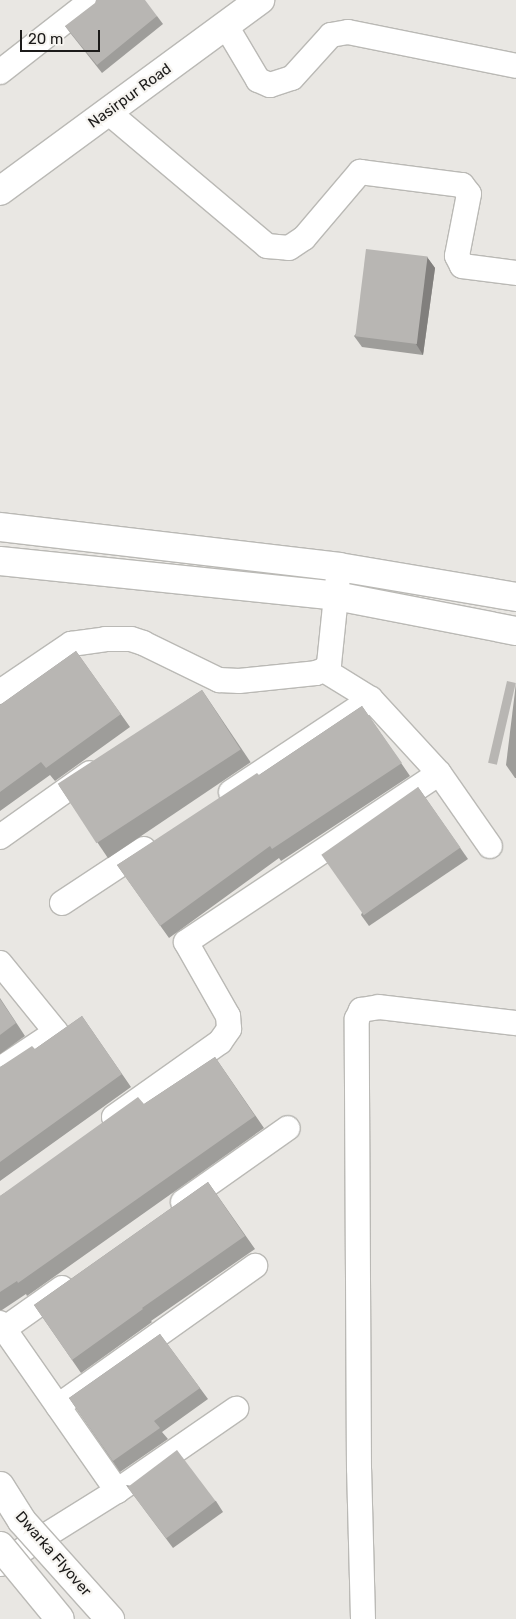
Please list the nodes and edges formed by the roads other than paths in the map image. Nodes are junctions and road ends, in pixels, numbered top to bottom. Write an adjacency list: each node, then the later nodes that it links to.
1 (92, 0): 5 (street)
2 (260, 0): 3 (street, Nasirpur Road)
3 (226, 26): 4 (street); 6 (street, Nasirpur Road)
4 (516, 66)
5 (0, 72)
6 (108, 112): 7 (street, Nasirpur Road); 8 (street)
7 (0, 191)
8 (516, 273)
9 (0, 527): 10 (street)
10 (26, 530): 11 (street); 12 (street)
11 (13, 563): 13 (street)
12 (339, 567): 13 (street); 14 (street)
13 (336, 596): 15 (street); 16 (street)
14 (516, 597)
15 (516, 631)
16 (324, 670): 17 (street); 18 (street)
17 (0, 692)
18 (371, 699): 20 (street); 21 (street)
19 (105, 762): 22 (street)
20 (439, 773): 24 (street); 30 (street)
21 (216, 801)
22 (0, 837)
23 (160, 839): 25 (street)
24 (490, 846)
25 (62, 903)
26 (0, 963): 28 (street)
27 (516, 1023): 43 (street)
28 (0, 1069)
29 (288, 1128): 31 (street)
30 (94, 1131)
31 (166, 1214)
32 (255, 1266): 35 (street)
33 (77, 1277): 34 (street)
34 (2, 1326): 35 (street)
35 (58, 1406): 38 (street)
36 (236, 1408): 38 (street)
37 (0, 1486): 42 (street, Dwarka Flyover, bridge)
38 (117, 1490): 40 (street)
39 (0, 1546): 41 (street, bridge)
40 (0, 1564)
41 (60, 1619)
42 (110, 1619)
43 (363, 1619)

